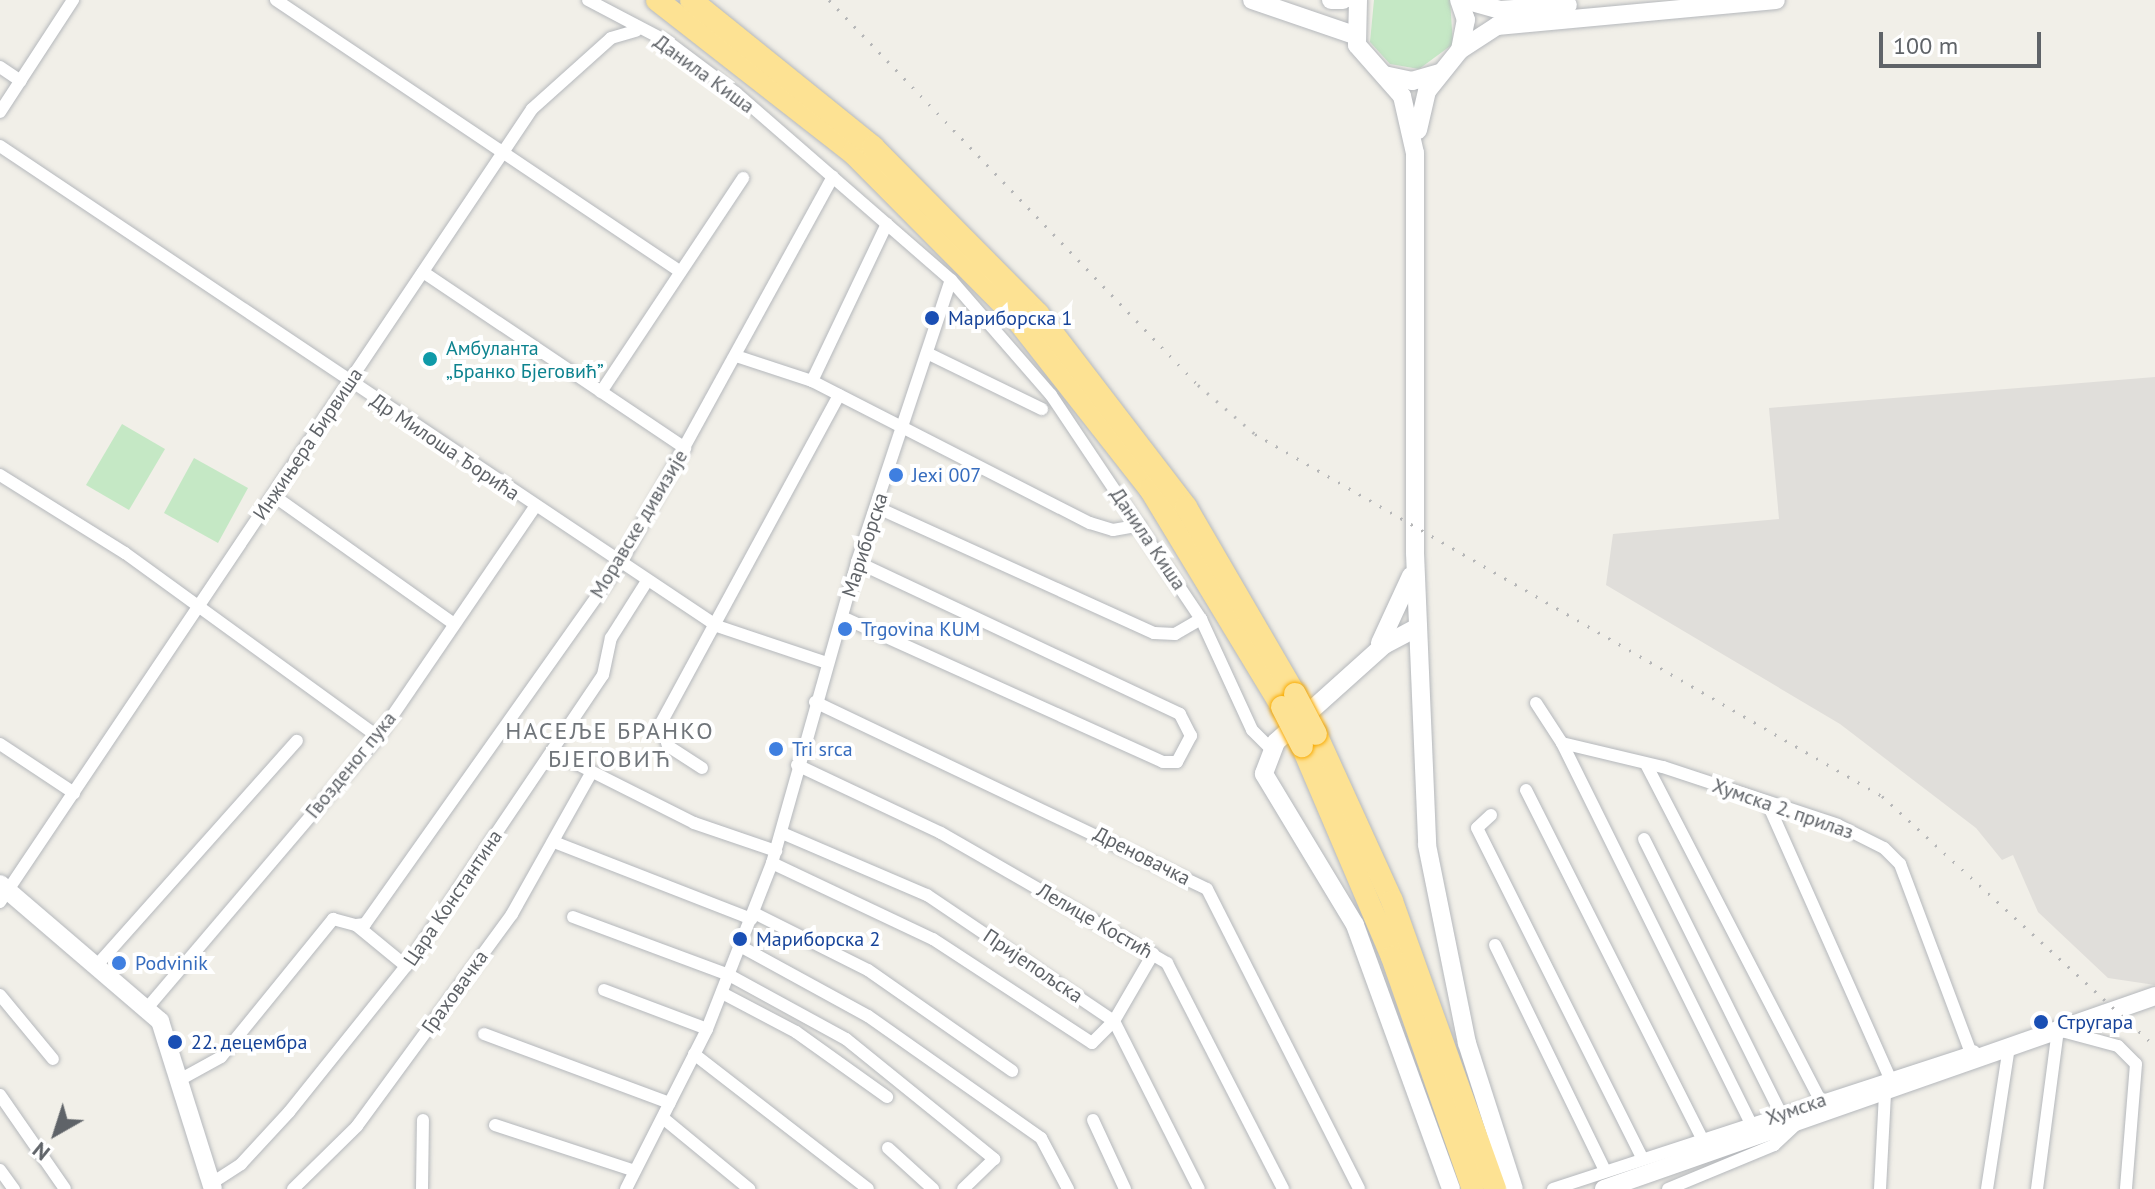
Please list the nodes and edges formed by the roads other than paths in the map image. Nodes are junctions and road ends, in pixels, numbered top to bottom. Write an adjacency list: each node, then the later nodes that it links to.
1 (73, 0): 20 (street)
2 (276, 0): 23 (street)
3 (588, 0): 14 (street, Данила Киша)
4 (657, 0): 59 (highway)
5 (691, 0): 59 (highway)
6 (1252, 0): 15 (main road)
7 (1331, 0): 8 (main road)
8 (1343, 0)
9 (1358, 0): 15 (main road)
10 (1459, 0): 16 (main road)
11 (1465, 0): 12 (main road)
12 (1631, 0)
13 (1776, 0): 16 (main road)
14 (636, 31): 23 (street, Инжињера Бирвиша); 25 (street, Данила Киша)
15 (1354, 35): 19 (main road)
16 (1460, 50): 18 (main road)
17 (0, 67): 20 (street)
18 (1443, 71): 19 (main road); 24 (main road)
19 (1380, 72): 24 (main road)
20 (21, 81): 21 (street)
21 (0, 112)
22 (0, 146): 34 (street, Др Милоша Ђорића)
23 (501, 152): 28 (street); 29 (street, Инжињера Бирвиша)
24 (1415, 153): 45 (main road)
25 (833, 177): 27 (street, Данила Киша); 32 (street, Моравске дивизије)
26 (743, 178): 28 (street)
27 (887, 224): 30 (street, Данила Киша); 33 (street)
28 (679, 271): 35 (street)
29 (423, 272): 34 (street, Инжињера Бирвиша); 35 (street)
30 (951, 280): 31 (street, Мариборска); 44 (street, Данила Киша)
31 (927, 353): 37 (street); 38 (street, Мариборска)
32 (736, 356): 33 (street); 39 (street, Моравске дивизије)
33 (812, 381): 36 (street)
34 (349, 382): 41 (street, Инжињера Бирвиша); 43 (street, Др Милоша Ђорића)
35 (601, 392): 39 (street)
36 (839, 395): 38 (street); 53 (street)
37 (1042, 409)
38 (905, 427): 42 (street, Мариборска); 44 (street)
39 (685, 448): 47 (street, Моравске дивизије)
40 (0, 475): 49 (street)
41 (274, 496): 49 (street, Инжињера Бирвиша); 52 (street)
42 (876, 507): 46 (street, Мариборска); 51 (street)
43 (534, 508): 47 (street, Др Милоша Ђорића); 52 (street, Гвозденог пука)
44 (1140, 525): 51 (street, Данила Киша)
45 (1415, 553): 54 (main road); 56 (main road)
46 (857, 562): 50 (street, Мариборска); 50 (street)
47 (620, 564): 48 (street, Др Милоша Ђорића); 84 (street, Моравске дивизије)
48 (647, 581): 53 (street, Др Милоша Ђорића); 68 (street, Цара Константина)
49 (196, 611): 62 (street); 74 (street, Инжињера Бирвиша)
50 (842, 617): 57 (street, Мариборска)
51 (1201, 619): 67 (street, Данила Киша)
52 (453, 623): 62 (street, Гвозденог пука)
53 (717, 626): 57 (street, Др Милоша Ђорића); 71 (street)
54 (1418, 627): 55 (main road); 58 (main road)
55 (1384, 645): 56 (main road); 58 (main road)
56 (1366, 660): 67 (main road)
57 (827, 663): 60 (street, Мариборска)
58 (1419, 670): 141 (main road)
59 (1289, 701): 63 (highway, bridge)
60 (815, 702): 69 (street, Мариборска); 137 (street, Дреновачка)
61 (1536, 703): 65 (street)
62 (378, 737): 95 (street, Гвозденог пука)
63 (1309, 740): 139 (highway); 140 (highway)
64 (297, 741): 88 (street)
65 (1562, 743): 70 (street, Хумска 2. прилаз); 115 (street)
66 (0, 744): 74 (street)
67 (1271, 749): 138 (main road)
68 (553, 752): 72 (street); 89 (street, Цара Константина)
69 (797, 765): 77 (street, Мариборска); 87 (street, Лелице Костић)
70 (1647, 766): 75 (street, Хумска 2. прилаз); 109 (street)
71 (702, 768)
72 (590, 775): 79 (street, Граховачка); 80 (street)
73 (1526, 790): 117 (street)
74 (74, 793): 81 (street, Инжињера Бирвиша)
75 (1767, 802): 101 (street, Хумска 2. прилаз); 106 (street)
76 (1491, 815): 119 (street)
77 (782, 833): 80 (street, Мариборска); 96 (street, Пријепољска)
78 (1644, 839): 112 (street)
79 (554, 842): 82 (street); 127 (street, Граховачка)
80 (774, 857): 82 (street, Мариборска); 96 (street)
81 (4, 892): 88 (main road)
82 (753, 916): 86 (street, Мариборска); 104 (street)
83 (573, 917): 90 (street)
84 (356, 925): 89 (street); 105 (street)
85 (1495, 945): 122 (street)
86 (740, 946): 90 (street, Мариборска); 133 (street)
87 (1153, 954): 96 (street); 136 (street, Лелице Костић)
88 (98, 964): 95 (main road)
89 (406, 966): 123 (street, Цара Константина)
90 (729, 975): 92 (street, Мариборска); 132 (street)
91 (604, 990): 97 (street)
92 (722, 993): 97 (street, Мариборска); 108 (street)
93 (0, 995): 103 (street)
94 (2155, 996): 98 (main road, Хумска)
95 (148, 1007): 105 (main road)
96 (1114, 1021): 135 (street, Пријепољска)
97 (707, 1029): 102 (street, Мариборска)
98 (2058, 1030): 100 (main road, Хумска); 146 (street); 147 (street)
99 (484, 1034): 110 (street)
100 (2009, 1047): 101 (main road, Хумска); 145 (street)
101 (1977, 1052): 106 (main road, Хумска)
102 (694, 1054): 110 (street, Мариборска); 130 (street)
103 (53, 1059)
104 (1012, 1071)
105 (183, 1078): 123 (main road)
106 (1887, 1084): 109 (street, Хумска); 112 (main road, Хумска); 144 (street)
107 (0, 1095): 126 (street)
108 (887, 1097)
109 (1821, 1101): 112 (street, Хумска)
110 (670, 1103): 111 (street, Мариборска)
111 (663, 1118): 121 (street, Мариборска); 129 (street)
112 (1790, 1118): 115 (street, Хумска); 122 (main road, Хумска); 143 (street, Хумска)
113 (423, 1120): 128 (street)
114 (1093, 1120): 134 (street)
115 (1751, 1124): 117 (street, Хумска)
116 (495, 1125): 121 (street)
117 (1703, 1140): 119 (street, Хумска)
118 (888, 1148): 131 (street)
119 (1643, 1159): 122 (street, Хумска)
120 (0, 1170): 124 (street)
121 (635, 1171): 125 (street, Мариборска)
122 (1605, 1180): 142 (street, Хумска)
123 (212, 1186)
124 (8, 1187)
125 (627, 1188)
126 (65, 1189)
127 (293, 1189)
128 (422, 1189)
129 (749, 1189)
130 (868, 1189)
131 (933, 1189)
132 (963, 1189)
133 (1068, 1189)
134 (1125, 1189)
135 (1199, 1189)
136 (1283, 1189)
137 (1359, 1189)
138 (1451, 1189)
139 (1473, 1189)
140 (1495, 1189)
141 (1514, 1189)
142 (1553, 1189)
143 (1668, 1189)
144 (1880, 1189)
145 (1987, 1189)
146 (2037, 1189)
147 (2126, 1189)

